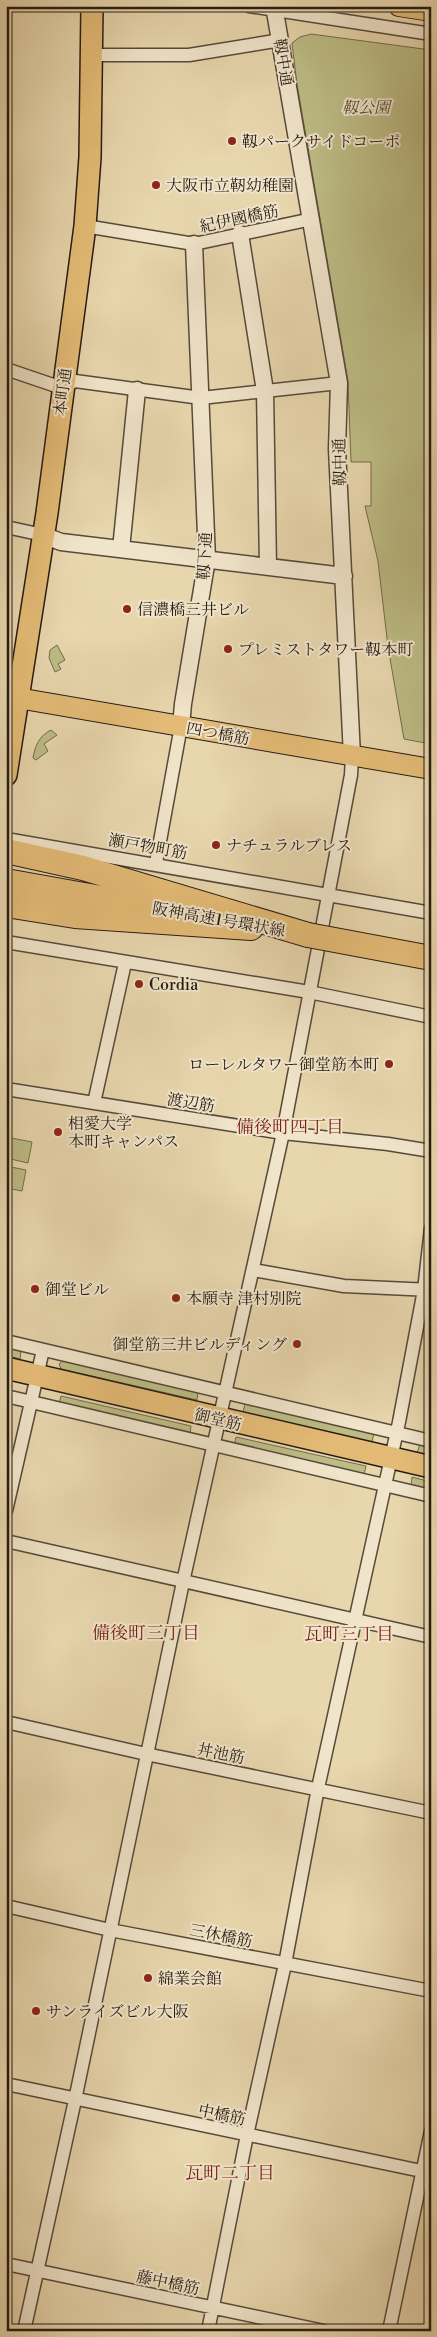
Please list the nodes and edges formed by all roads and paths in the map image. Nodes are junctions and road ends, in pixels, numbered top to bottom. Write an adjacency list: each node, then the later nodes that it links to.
1 (92, 6): 8 (highway, 本町通)
2 (249, 6): 4 (street)
3 (400, 6): 5 (main road)
4 (275, 8): 6 (street); 7 (street, 靱中通)
5 (431, 11)
6 (431, 34)
7 (281, 40): 8 (street); 9 (street, 靱中通)
8 (92, 55): 10 (highway, 本町通)
9 (312, 219): 11 (street, 紀伊國橋筋); 14 (street, 靱中通)
10 (85, 226): 12 (street, 紀伊國橋筋); 15 (highway, 本町通)
11 (240, 234): 12 (street, 紀伊國橋筋); 17 (street)
12 (194, 244): 18 (street, 靱下通)
13 (6, 369): 15 (street)
14 (339, 383): 17 (street); 24 (street, 靱中通)
15 (62, 388): 16 (street); 20 (highway, 本町通)
16 (137, 390): 18 (street); 21 (street)
17 (265, 391): 18 (street); 23 (street)
18 (201, 398): 22 (street, 靱下通)
19 (6, 527): 20 (street)
20 (43, 535): 21 (street); 25 (highway, 本町通)
21 (121, 549): 22 (street)
22 (207, 559): 23 (street); 26 (street, 靱下通)
23 (268, 567): 24 (street)
24 (344, 576): 27 (street, 靱中通)
25 (12, 697): 26 (main road, 四つ橋筋); 29 (highway, 本町通)
26 (181, 726): 27 (main road, 四つ橋筋); 32 (street, 靱下通)
27 (352, 756): 28 (main road, 四つ橋筋); 34 (street, 靱中通)
28 (431, 769)
29 (6, 775)
30 (6, 839): 32 (street, 瀬戸物町筋)
31 (6, 851): 37 (highway)
32 (156, 864): 34 (street, 瀬戸物町筋)
33 (7, 881): 38 (highway, 阪神高速1号環状線)
34 (327, 895): 36 (street, 瀬戸物町筋); 37 (street, 靱中通)
35 (6, 905): 38 (highway)
36 (431, 913)
37 (315, 928): 38 (highway, 阪神高速1号環状線); 40 (highway, 阪神高速1号環状線, bridge); 42 (street, 靱中通)
38 (274, 930)
39 (6, 942): 41 (street)
40 (431, 958)
41 (125, 963): 42 (street); 45 (street)
42 (309, 992): 43 (street); 46 (street, 靱中通)
43 (431, 1017)
44 (6, 1089): 45 (street, 渡辺筋)
45 (94, 1103): 46 (street, 渡辺筋)
46 (282, 1133): 47 (street, 渡辺筋); 49 (street, 靱中通)
47 (431, 1151)
48 (431, 1228): 50 (street)
49 (253, 1270): 50 (street); 55 (street, 靱中通)
50 (428, 1290): 59 (street)
51 (6, 1341): 52 (street)
52 (43, 1350): 54 (street); 55 (street)
53 (6, 1368): 54 (highway, 御堂筋)
54 (37, 1376): 57 (street); 58 (highway, 御堂筋)
55 (225, 1393): 58 (street, 靱中通); 59 (street)
56 (6, 1396): 57 (street)
57 (31, 1402): 61 (street); 66 (street)
58 (219, 1419): 61 (street, 靱中通); 62 (highway, 御堂筋)
59 (396, 1433): 60 (street); 62 (street)
60 (431, 1441)
61 (213, 1444): 64 (street); 68 (street, 靱中通)
62 (390, 1457): 63 (highway, 御堂筋); 64 (street)
63 (431, 1467)
64 (385, 1485): 65 (street); 69 (street)
65 (431, 1496)
66 (6, 1511)
67 (6, 1541): 68 (street)
68 (183, 1582): 69 (street); 72 (street, 靱中通)
69 (356, 1620): 70 (street); 73 (street)
70 (431, 1637)
71 (6, 1722): 72 (street, 丼池筋)
72 (146, 1754): 73 (street, 丼池筋); 76 (street, 靱中通)
73 (318, 1788): 74 (street, 丼池筋); 77 (street)
74 (431, 1813)
75 (6, 1906): 76 (street, 三休橋筋)
76 (110, 1930): 77 (street, 三休橋筋); 80 (street, 靱中通)
77 (285, 1964): 78 (street, 三休橋筋); 82 (street)
78 (431, 1991)
79 (6, 2084): 80 (street, 中橋筋)
80 (75, 2100): 82 (street, 中橋筋); 85 (street, 靱中通)
81 (431, 2131): 83 (street)
82 (247, 2136): 83 (street, 中橋筋); 86 (street)
83 (427, 2172): 90 (street)
84 (6, 2264): 85 (street, 藤中橋筋)
85 (37, 2270): 86 (street, 藤中橋筋); 87 (street, 靱中通)
86 (213, 2308): 88 (street); 89 (street, 藤中橋筋)
87 (24, 2331)
88 (208, 2331)
89 (324, 2331)
90 (389, 2331)

